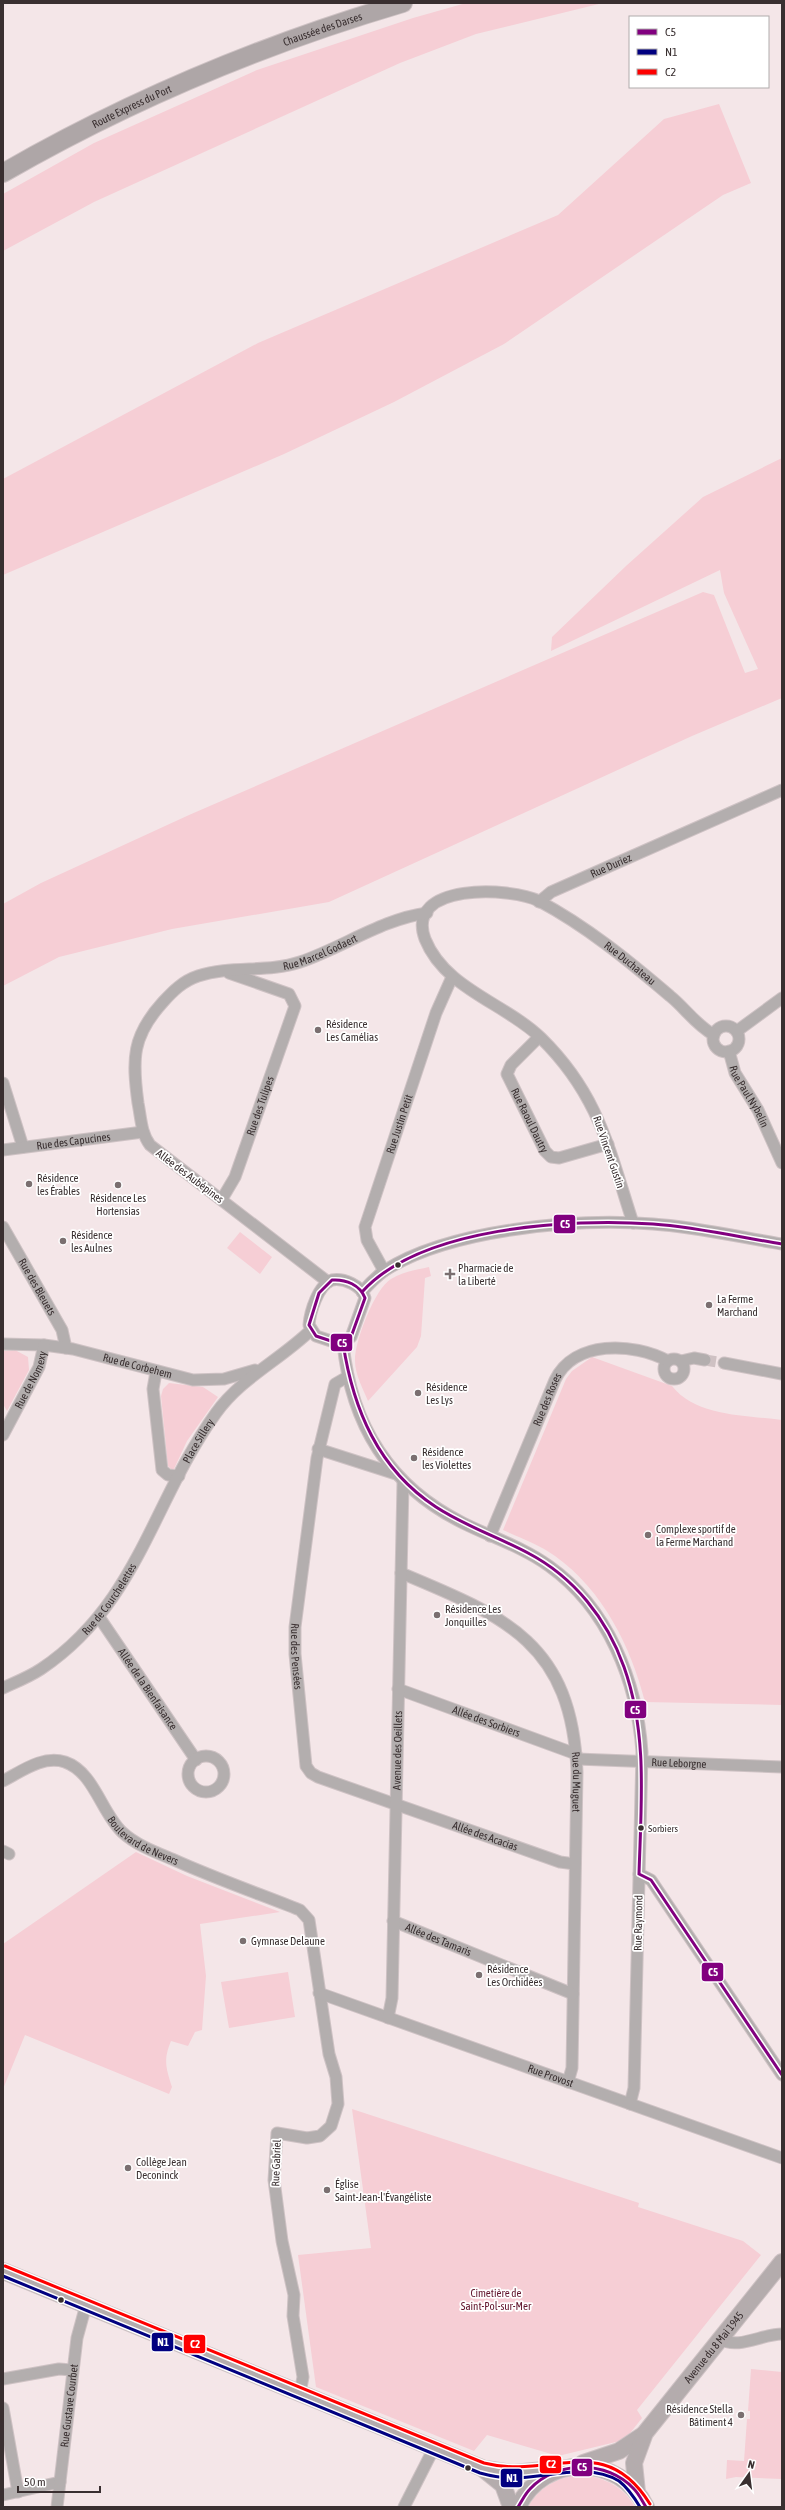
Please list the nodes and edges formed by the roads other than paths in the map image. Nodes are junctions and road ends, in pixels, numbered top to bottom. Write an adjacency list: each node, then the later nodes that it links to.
1 (364, 3): 3 (main road, Chaussée des Darses)
2 (403, 3): 4 (main road, Chaussée des Darses)
3 (242, 46): 5 (main road, Route Express du Port)
4 (266, 50): 6 (main road, Route Express du Port)
5 (3, 160)
6 (3, 173)
7 (782, 790): 8 (street, Rue Duriez)
8 (539, 902): 9 (street); 15 (street, Rue Duchateau)
9 (427, 913): 10 (street, Rue Marcel Godaert); 12 (street, Rue Vincent Gustin)
10 (226, 972): 11 (street, Rue Marcel Godaert); 24 (street, Rue des Tulipes)
11 (194, 977): 19 (street, Allée des Aubépines)
12 (452, 977): 16 (street, Rue Vincent Gustin); 28 (street, Rue Justin Petit)
13 (782, 998): 14 (street)
14 (737, 1031): 15 (street); 17 (street)
15 (714, 1034): 17 (street)
16 (539, 1036): 20 (street, Rue Vincent Gustin); 20 (street, Rue Raoul Dautry)
17 (729, 1051): 23 (street, Rue Paul Nybelin)
18 (3, 1083): 21 (street)
19 (143, 1132): 21 (street, Rue des Capucines); 24 (street, Allée des Aubépines)
20 (608, 1144): 25 (street, Rue Vincent Gustin)
21 (23, 1147): 22 (street, Rue des Capucines)
22 (3, 1150)
23 (782, 1163)
24 (222, 1199): 29 (street, Allée des Aubépines)
25 (633, 1223): 27 (street); 28 (street)
26 (3, 1227): 35 (street, Rue des Bleuets)
27 (782, 1244)
28 (384, 1271): 30 (street)
29 (328, 1282): 30 (street); 31 (street)
30 (362, 1292): 32 (street)
31 (311, 1330): 32 (street); 39 (street, Place Sillery)
32 (343, 1343): 43 (street, Rue Raymond)
33 (3, 1344): 34 (street, Rue de Corbehem)
34 (44, 1345): 35 (street, Rue de Corbehem); 44 (street, Rue de Nomexy)
35 (66, 1348): 41 (street, Rue de Corbehem)
36 (705, 1360): 38 (street, Rue des Roses)
37 (668, 1361): 38 (street, Rue des Roses); 38 (street); 48 (street, Rue des Roses)
38 (681, 1361)
39 (270, 1364): 41 (street, Rue de Corbehem); 46 (street, Place Sillery)
40 (724, 1364): 42 (street)
41 (156, 1372): 46 (street, Place Sillery)
42 (782, 1374)
43 (347, 1377): 45 (street, Rue des Pensées); 47 (street, Rue Raymond)
44 (3, 1435)
45 (318, 1449): 47 (street); 58 (street, Rue des Pensées)
46 (179, 1476): 50 (street, Rue de Courchelettes)
47 (400, 1479): 48 (street, Rue Raymond); 49 (street, Avenue des Oeillets)
48 (490, 1536): 55 (street, Rue Raymond)
49 (401, 1573): 52 (street, Avenue des Oeillets); 53 (street, Rue du Muguet)
50 (100, 1617): 51 (street, Rue de Courchelettes); 54 (street, Allée de la Bienfaisance)
51 (3, 1688)
52 (398, 1688): 53 (street, Allée des Sorbiers); 58 (street, Avenue des Oeillets)
53 (576, 1756): 55 (street, Rue Leborgne); 59 (street, Rue du Muguet)
54 (196, 1760)
55 (642, 1762): 56 (street, Rue Leborgne); 60 (street, Rue Raymond)
56 (782, 1767)
57 (3, 1781): 61 (street, Boulevard de Nevers)
58 (396, 1803): 59 (street, Allée des Acacias); 62 (street, Avenue des Oeillets)
59 (575, 1864): 64 (street, Rue du Muguet)
60 (639, 1874): 66 (street); 68 (street, Rue Raymond)
61 (306, 1915): 63 (street, Rue Gabriel)
62 (393, 1921): 64 (street, Allée des Tamaris); 65 (street, Avenue des Oeillets)
63 (320, 1993): 65 (street, Rue Provost); 77 (street, Rue Gabriel)
64 (573, 1994): 67 (street, Rue du Muguet)
65 (388, 2018): 67 (street, Rue Provost)
66 (782, 2075)
67 (568, 2082): 68 (street, Rue Provost)
68 (630, 2104): 69 (street, Rue Provost)
69 (782, 2158)
70 (782, 2262): 74 (street, Avenue du 8 Mai 1945)
71 (3, 2271): 72 (street)
72 (86, 2305): 75 (street, Rue Gustave Courbet); 77 (street)
73 (782, 2334): 74 (street)
74 (720, 2339): 79 (street, Avenue du 8 Mai 1945)
75 (72, 2370): 76 (street); 83 (street, Rue Gustave Courbet)
76 (3, 2379)
77 (300, 2393): 80 (street)
78 (3, 2408): 84 (street)
79 (645, 2432): 81 (street, Avenue du 8 Mai 1945); 85 (street, Avenue du 8 Mai 1945)
80 (434, 2448): 82 (street); 88 (street)
81 (568, 2467): 82 (street); 85 (street); 90 (street)
82 (482, 2468): 89 (street)
83 (60, 2482): 84 (street); 87 (street, Rue Gustave Courbet)
84 (18, 2492): 86 (street)
85 (637, 2492): 91 (street)
86 (3, 2496)
87 (57, 2507)
88 (404, 2507)
89 (511, 2507)
90 (518, 2507)
91 (646, 2507)

